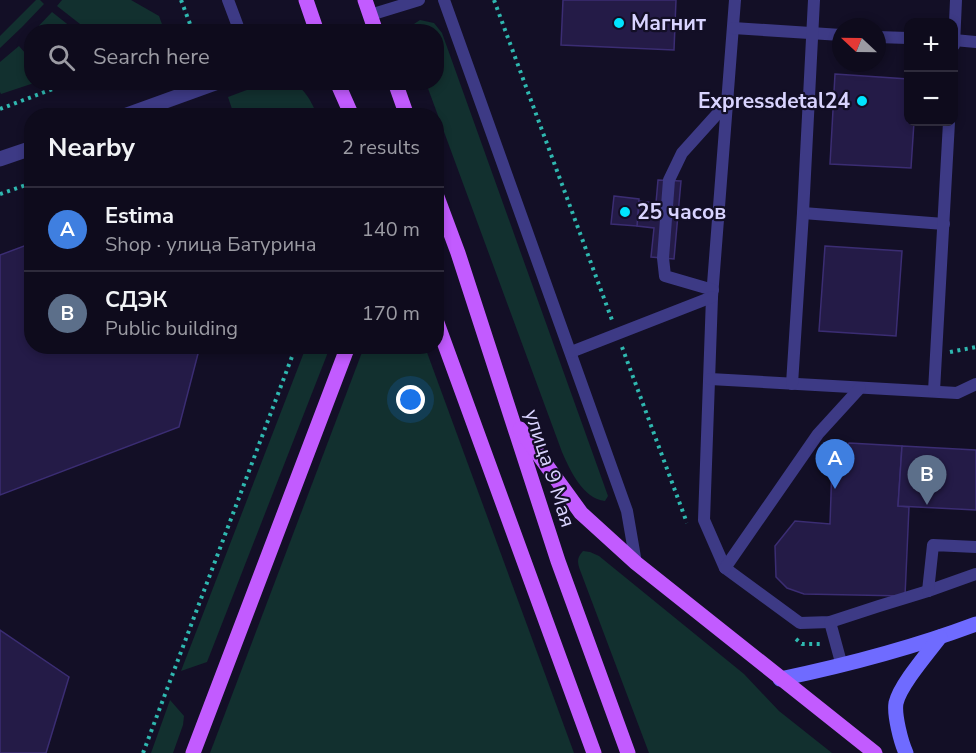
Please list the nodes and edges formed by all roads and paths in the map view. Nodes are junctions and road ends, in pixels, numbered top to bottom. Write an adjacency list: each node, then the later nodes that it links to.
1 (181, 0): 11 (path)
2 (228, 0): 12 (lane)
3 (306, 0): 13 (main road)
4 (419, 0): 9 (lane)
5 (444, 0): 44 (lane)
6 (735, 0): 15 (lane)
7 (814, 0): 16 (lane)
8 (956, 0): 10 (lane)
9 (368, 7): 14 (main road)
10 (955, 18)
11 (190, 24)
12 (237, 24)
13 (314, 24)
14 (373, 24)
15 (733, 28): 16 (lane); 27 (lane)
16 (812, 34): 17 (lane); 38 (lane)
17 (832, 35)
18 (886, 37): 19 (lane)
19 (904, 38)
20 (958, 40): 21 (lane)
21 (976, 42)
22 (50, 90): 32 (path)
23 (196, 90): 28 (street)
24 (338, 90): 29 (main road)
25 (340, 90): 30 (main road)
26 (398, 90): 31 (main road)
27 (728, 102): 41 (lane); 41 (lane)
28 (146, 108)
29 (342, 108)
30 (348, 108)
31 (404, 108)
32 (0, 109)
33 (949, 126): 40 (lane)
34 (24, 151): 35 (street)
35 (0, 159)
36 (24, 186): 37 (path)
37 (0, 194)
38 (803, 213): 40 (lane); 49 (lane)
39 (444, 216): 53 (main road, улица 9 Мая)
40 (944, 224): 47 (lane)
41 (713, 293): 44 (lane); 48 (lane)
42 (444, 342): 66 (main road)
43 (976, 346): 47 (path)
44 (571, 352): 55 (lane)
45 (293, 354): 64 (path)
46 (345, 354): 65 (main road)
47 (936, 355): 52 (lane)
48 (710, 379): 49 (lane); 56 (lane)
49 (792, 384): 51 (lane)
50 (976, 384): 52 (lane)
51 (860, 388): 52 (lane); 56 (lane)
52 (934, 392)
53 (512, 419): 55 (main road); 67 (main road, улица 9 Мая)
54 (976, 547): 58 (lane)
55 (636, 563): 63 (main road)
56 (725, 568): 59 (lane)
57 (976, 574): 58 (lane)
58 (928, 591): 59 (lane)
59 (830, 622): 62 (lane)
60 (976, 624): 61 (street)
61 (940, 638): 62 (street); 69 (street)
62 (842, 666): 63 (street)
63 (780, 679): 68 (main road)
64 (143, 753)
65 (193, 753)
66 (594, 753)
67 (628, 753)
68 (874, 753)
69 (906, 753)

